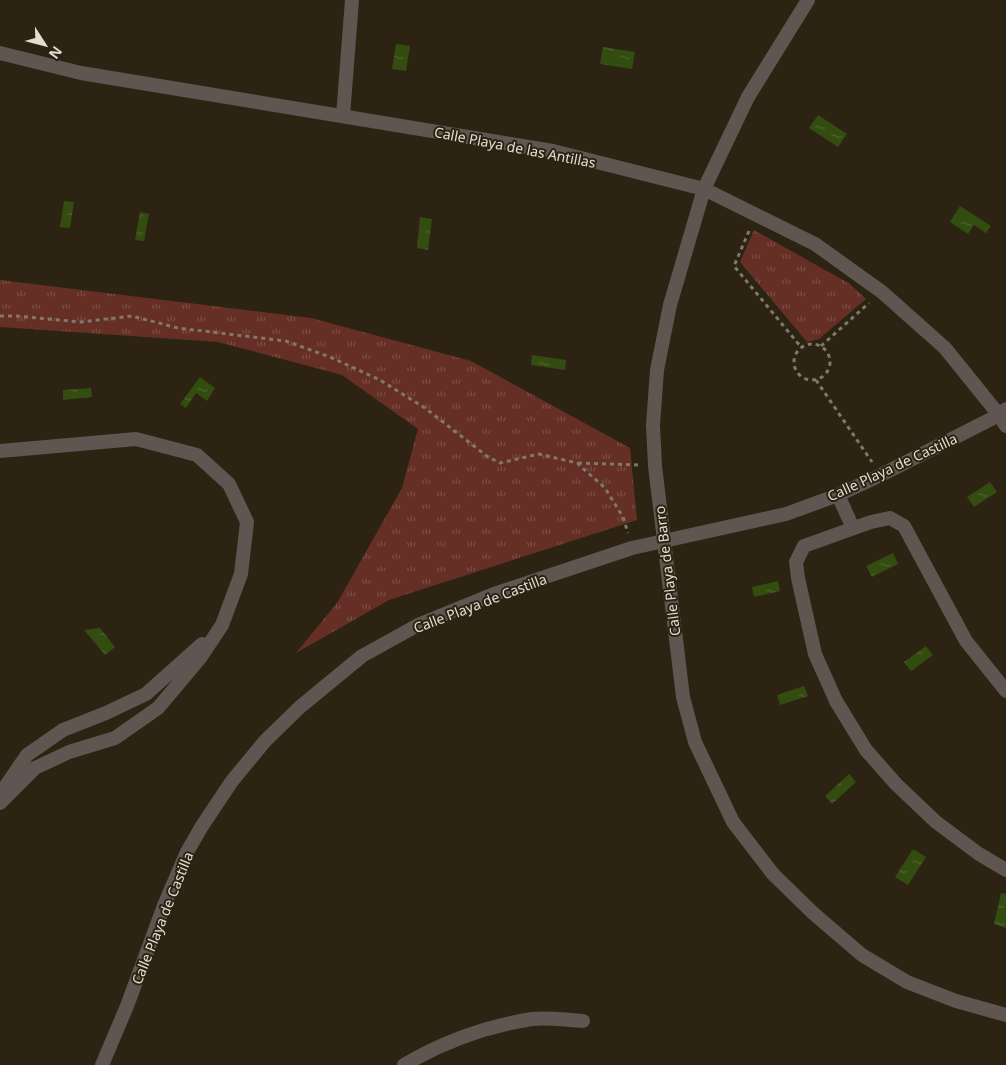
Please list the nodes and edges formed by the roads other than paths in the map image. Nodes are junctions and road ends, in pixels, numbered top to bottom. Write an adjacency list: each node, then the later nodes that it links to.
1 (352, 0): 4 (street)
2 (808, 0): 5 (street, Calle Playa de Barro)
3 (0, 53): 4 (street, Calle Playa de las Antillas)
4 (343, 116): 5 (street, Calle Playa de las Antillas)
5 (704, 189): 6 (street, Calle Playa de las Antillas); 10 (street, Calle Playa de Barro)
6 (1004, 416): 8 (street, Calle Playa de Castilla)
7 (0, 452): 11 (street)
8 (838, 495): 9 (street); 10 (street, Calle Playa de Castilla)
9 (853, 528): 12 (street); 15 (street)
10 (663, 541): 16 (street, Calle Playa de Barro); 18 (street, Calle Playa de Castilla)
11 (222, 625): 13 (street); 14 (street)
12 (1006, 690)
13 (0, 794)
14 (0, 803)
15 (1006, 870)
16 (1006, 1014)
17 (583, 1021): 19 (street)
18 (102, 1065)
19 (404, 1065)

